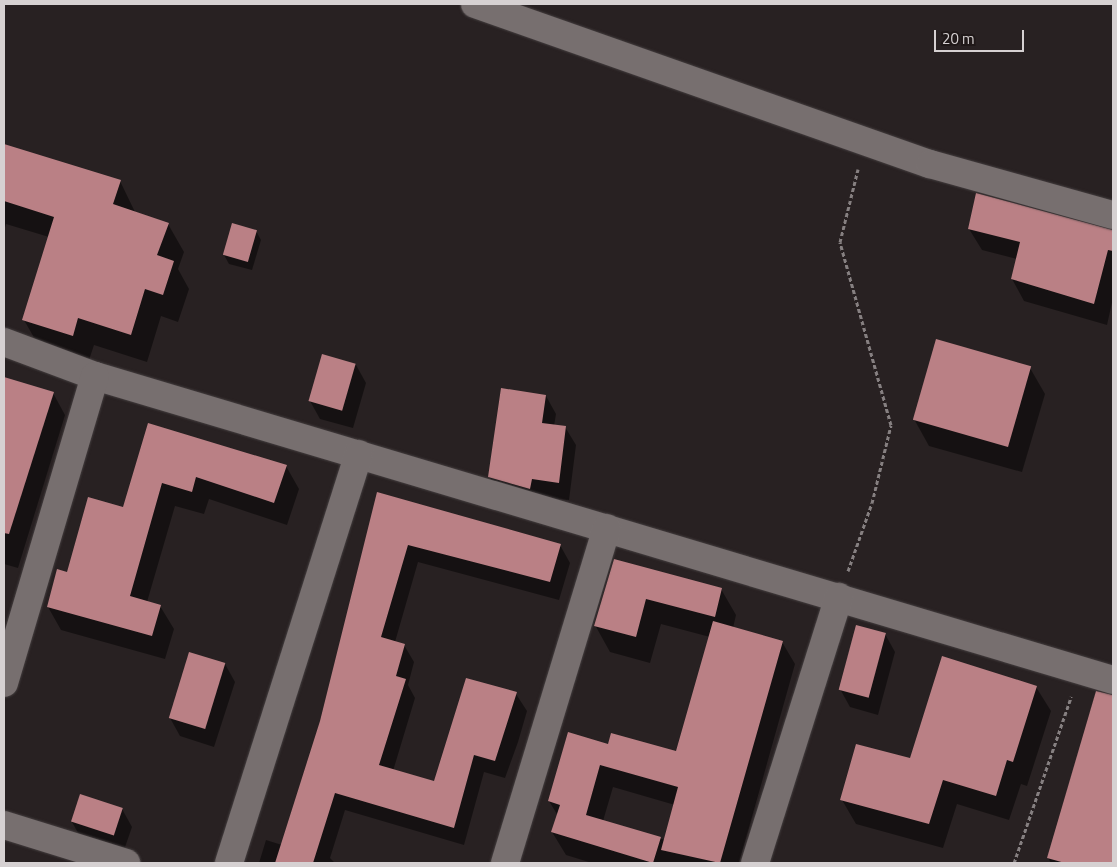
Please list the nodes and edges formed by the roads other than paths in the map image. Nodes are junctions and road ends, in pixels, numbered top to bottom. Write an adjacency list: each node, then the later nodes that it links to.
1 (475, 4): 2 (street)
2 (1113, 215)
3 (4, 342): 4 (street)
4 (95, 376): 5 (street); 9 (street)
5 (359, 454): 6 (street); 12 (street)
6 (607, 528): 7 (street); 13 (street)
7 (839, 597): 8 (street); 14 (street)
8 (1113, 680)
9 (4, 683)
10 (4, 825): 11 (street)
11 (126, 863)
12 (229, 863)
13 (505, 863)
14 (755, 863)

